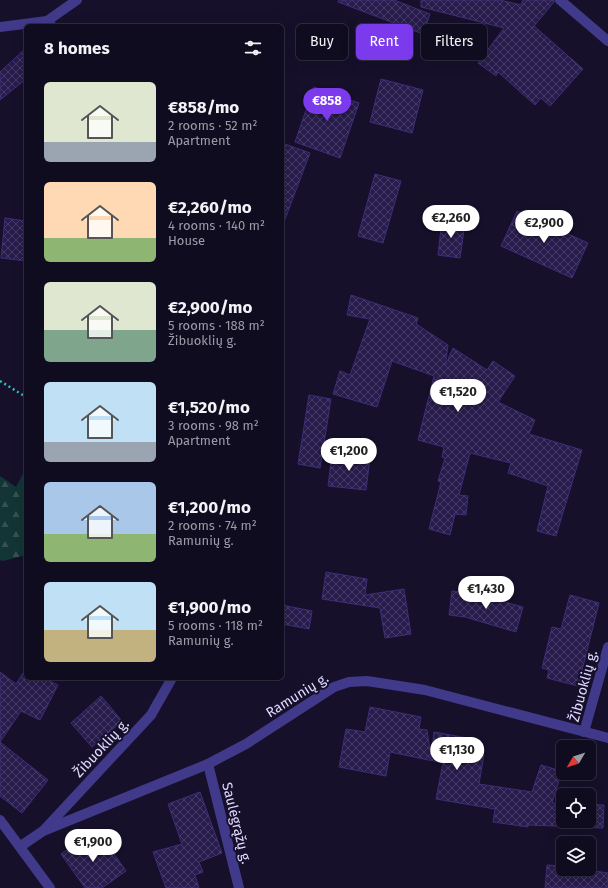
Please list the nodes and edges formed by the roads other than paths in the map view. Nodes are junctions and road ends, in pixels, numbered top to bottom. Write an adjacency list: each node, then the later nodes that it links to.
1 (77, 0): 3 (street)
2 (560, 0): 7 (street)
3 (49, 23): 4 (street)
4 (37, 24)
5 (24, 25): 6 (street)
6 (0, 27)
7 (608, 41)
8 (608, 647): 10 (street, Žibuoklių g.)
9 (171, 680): 14 (street, Žibuoklių g.)
10 (584, 732): 11 (street, Ramunių g.); 12 (street, Ramunių g.)
11 (608, 738)
12 (208, 764): 14 (street, Ramunių g.); 17 (street, Saulėgrąžų g.)
13 (0, 820): 15 (street)
14 (43, 831): 15 (street, Ramunių g.)
15 (21, 846): 16 (street)
16 (50, 888)
17 (239, 888)

